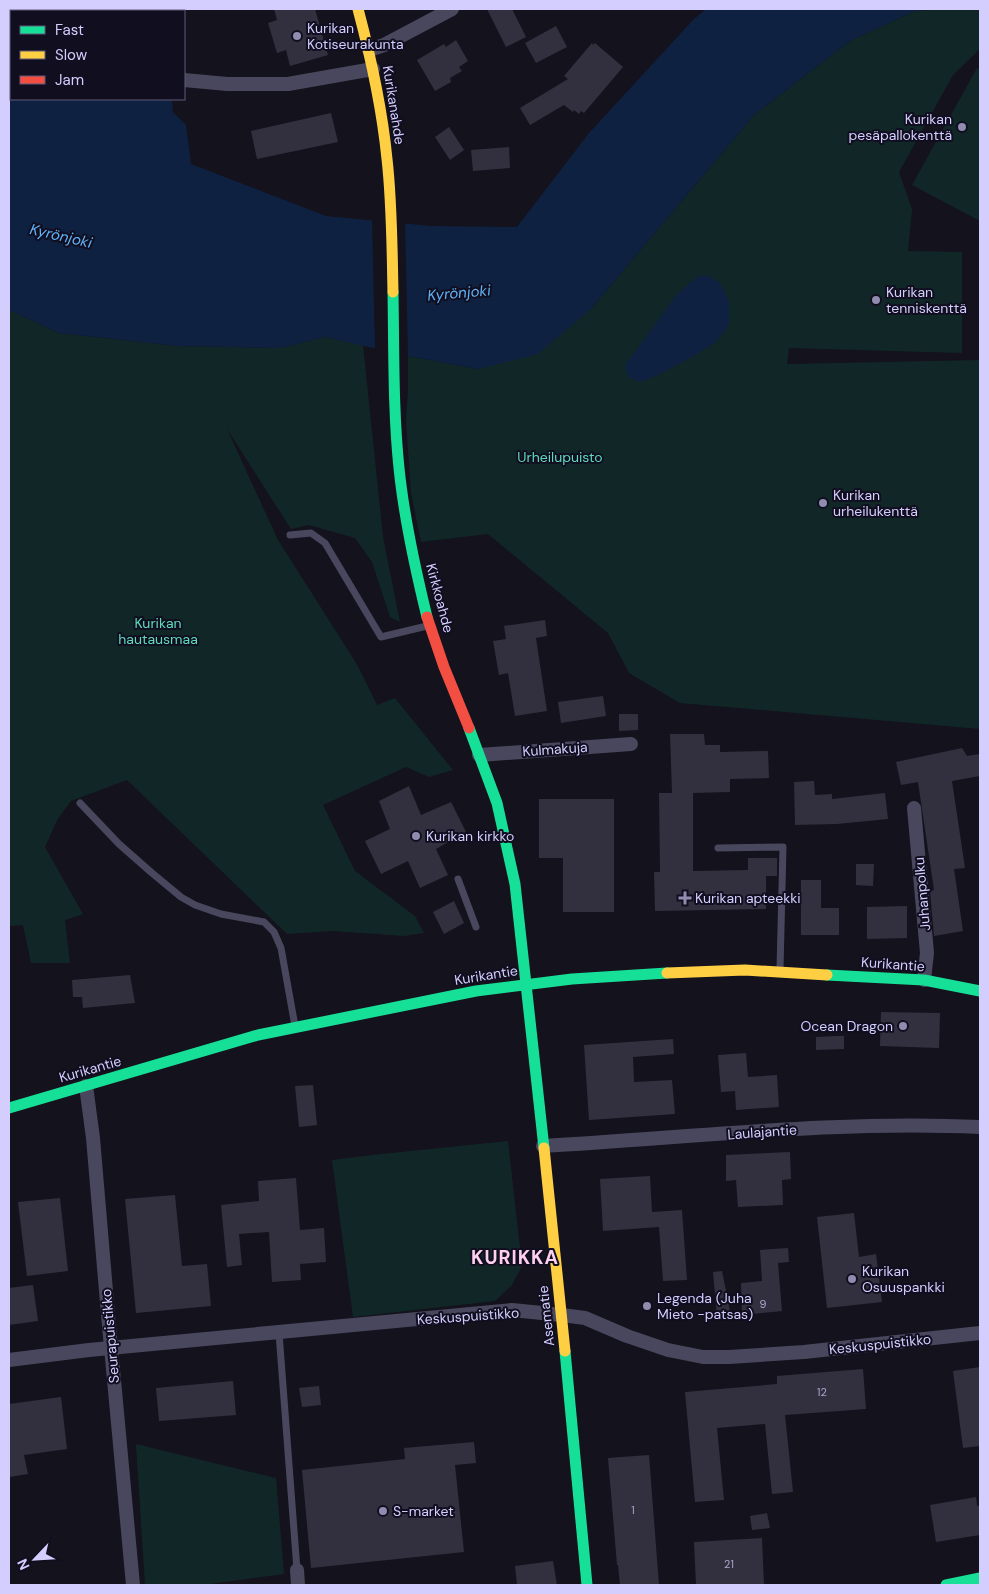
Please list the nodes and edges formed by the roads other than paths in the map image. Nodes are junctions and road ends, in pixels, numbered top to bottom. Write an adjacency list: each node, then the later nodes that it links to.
1 (358, 9): 3 (main road, Kurikanahde)
2 (452, 9): 3 (street)
3 (369, 50): 4 (main road, Kurikanahde)
4 (373, 69): 5 (street); 6 (main road, Kurikanahde)
5 (185, 80)
6 (391, 207): 8 (main road, Kirkkoahde)
7 (290, 535): 8 (lane)
8 (430, 625): 10 (main road, Kirkkoahde)
9 (631, 744): 10 (street, Kulmakuja)
10 (479, 755): 18 (main road, Kirkkoahde)
11 (80, 803): 20 (lane)
12 (914, 808): 17 (street, Juhanpolku)
13 (718, 848): 16 (lane)
14 (458, 879): 15 (lane)
15 (476, 927)
16 (780, 972): 17 (main road, Kurikantie); 18 (main road, Kurikantie)
17 (924, 980): 19 (main road, Kurikantie)
18 (526, 984): 20 (main road, Kurikantie); 24 (main road, Asematie)
19 (980, 990)
20 (295, 1027): 21 (main road, Kurikantie)
21 (86, 1086): 22 (main road, Kurikantie); 28 (street, Seurapuistikko)
22 (9, 1108)
23 (980, 1127): 24 (street, Laulajantie)
24 (543, 1146): 25 (main road, Asematie)
25 (562, 1315): 26 (street, Keskuspuistikko); 27 (street, Keskuspuistikko); 34 (main road, Asematie)
26 (279, 1333): 28 (street, Keskuspuistikko); 30 (lane)
27 (980, 1333)
28 (112, 1349): 29 (street, Keskuspuistikko); 32 (street, Seurapuistikko)
29 (9, 1360)
30 (297, 1570): 33 (street)
31 (980, 1578): 35 (main road)
32 (133, 1585)
33 (298, 1585)
34 (587, 1585)
35 (946, 1585)

